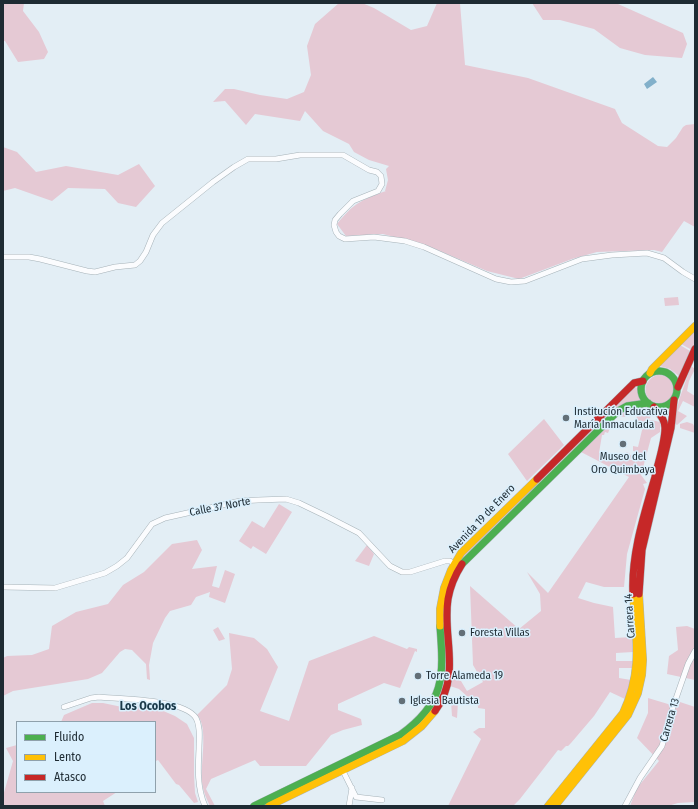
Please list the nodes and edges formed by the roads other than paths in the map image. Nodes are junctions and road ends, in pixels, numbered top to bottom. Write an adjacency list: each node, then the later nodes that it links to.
1 (3, 257): 2 (street)
2 (695, 279)
3 (695, 326): 5 (main road)
4 (695, 349): 7 (main road)
5 (650, 373): 6 (main road); 7 (main road)
6 (643, 380): 9 (main road); 10 (main road, Avenida 19 de Enero)
7 (678, 387): 8 (main road)
8 (674, 400): 9 (main road); 22 (main road, Carrera 14)
9 (651, 405): 10 (main road, Avenida 19 de Enero); 21 (main road, Carrera 14)
10 (457, 566): 11 (street, Calle 37 Norte); 14 (main road, Avenida 19 de Enero)
11 (3, 587)
12 (695, 651): 23 (street, Carrera 13)
13 (64, 707): 17 (street)
14 (342, 767): 15 (street); 18 (main road, Avenida 19 de Enero); 19 (main road, Avenida 19 de Enero)
15 (352, 788): 16 (street); 20 (street)
16 (382, 800)
17 (205, 806)
18 (254, 806)
19 (269, 806)
20 (349, 806)
21 (548, 806)
22 (555, 806)
23 (625, 806)

